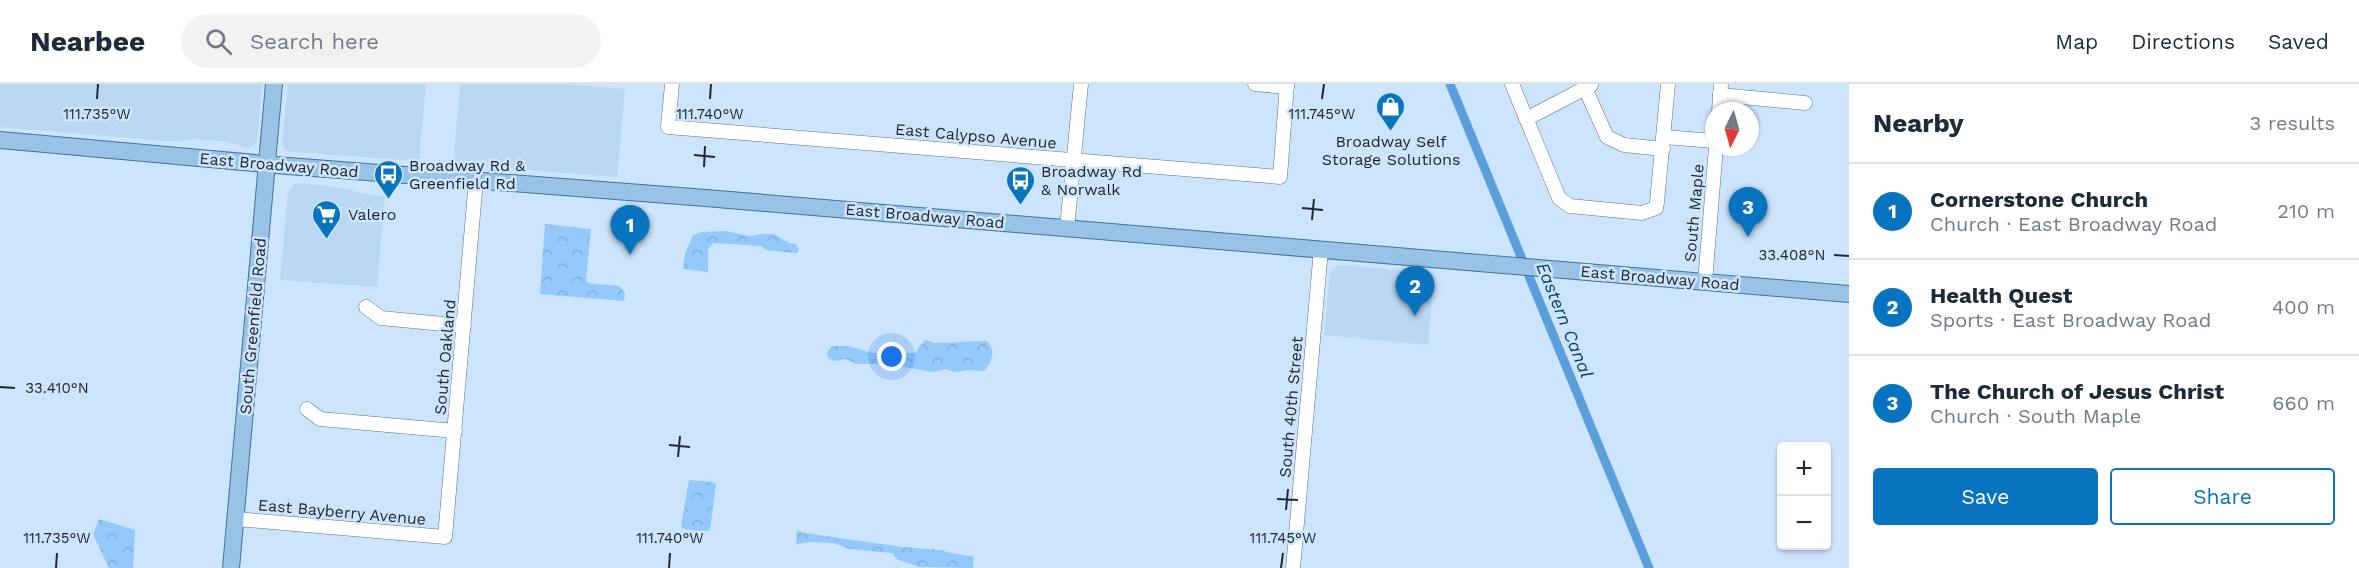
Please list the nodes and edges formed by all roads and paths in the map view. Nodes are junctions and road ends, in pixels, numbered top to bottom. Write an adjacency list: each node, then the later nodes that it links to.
1 (274, 84): 17 (main road, South Greenfield Road)
2 (672, 84): 16 (street, East Calypso Avenue)
3 (1080, 84): 16 (street)
4 (1255, 84): 7 (street)
5 (1512, 84): 11 (street)
6 (1668, 84): 14 (street)
7 (1287, 85): 16 (street, East Calypso Avenue)
8 (1589, 86): 11 (street); 14 (street)
9 (1721, 89): 10 (street)
10 (1805, 103)
11 (1526, 119): 14 (street)
12 (0, 140): 17 (main road, East Broadway Road)
13 (1705, 141): 14 (street)
14 (1663, 143)
15 (1715, 156): 21 (street, South Maple)
16 (1073, 160): 19 (street)
17 (267, 164): 18 (main road, East Broadway Road); 27 (main road, South Greenfield Road)
18 (476, 180): 19 (main road, East Broadway Road); 24 (street, South Oakland)
19 (1067, 228): 20 (main road, East Broadway Road)
20 (1322, 249): 21 (main road, East Broadway Road); 30 (street, South 40th Street)
21 (1705, 282): 22 (main road, East Broadway Road)
22 (1849, 294)
23 (366, 307): 24 (street)
24 (464, 326): 26 (street, South Oakland)
25 (307, 409): 26 (street)
26 (455, 431): 28 (street, South Oakland)
27 (236, 519): 28 (street, East Bayberry Avenue); 29 (main road, South Greenfield Road)
28 (445, 537)
29 (231, 568)
30 (1293, 568)

